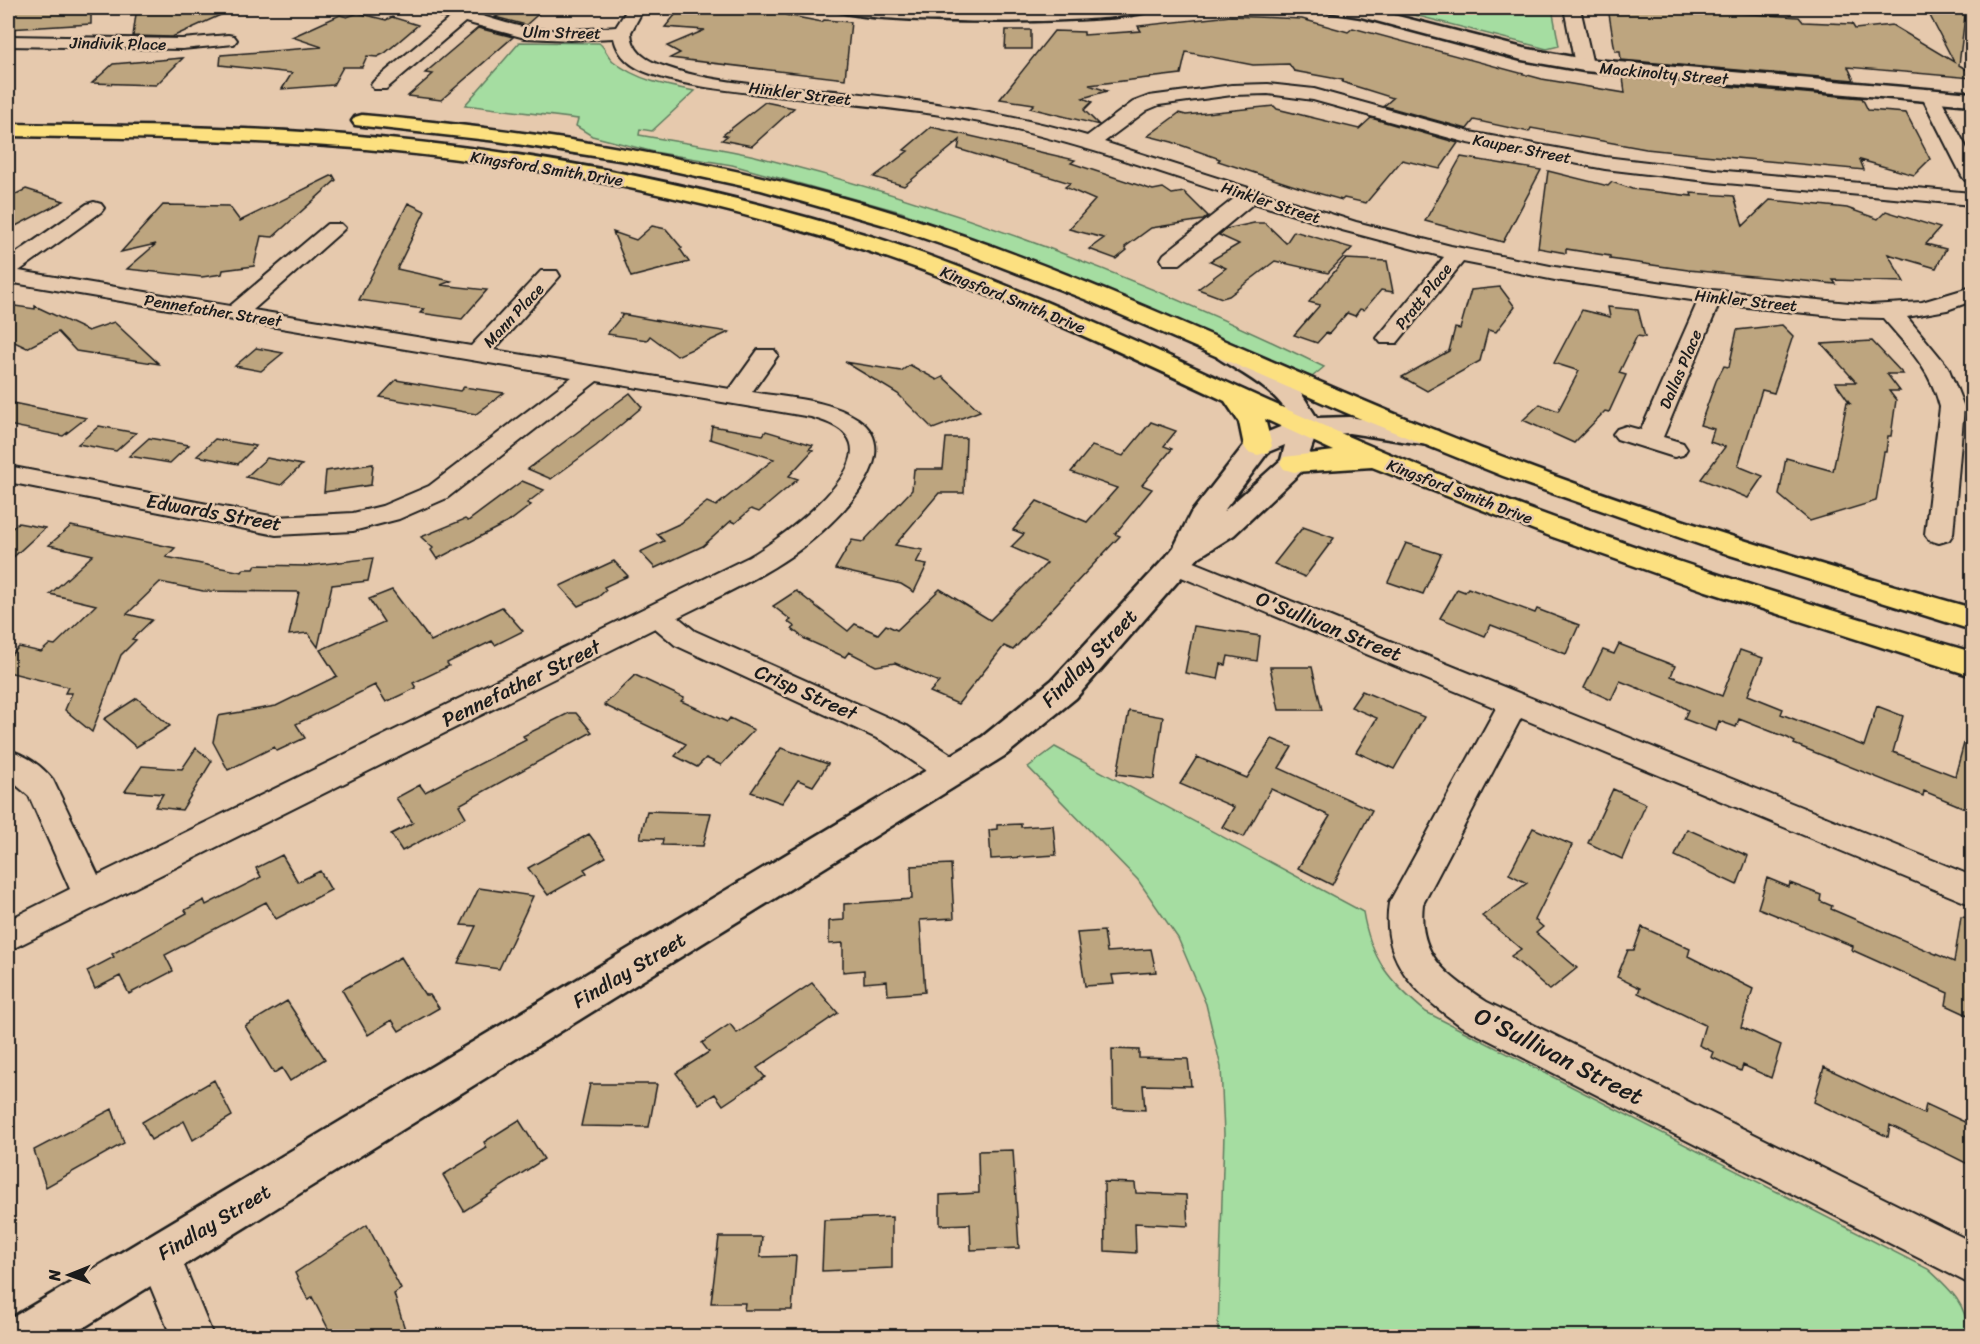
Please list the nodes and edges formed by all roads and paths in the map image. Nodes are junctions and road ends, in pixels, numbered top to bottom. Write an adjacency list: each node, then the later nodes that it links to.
1 (434, 8): 8 (street, Ulm Street)
2 (636, 8): 9 (street)
3 (842, 8): 4 (street)
4 (1146, 8)
5 (1335, 8): 7 (street, Mackinolty Street)
6 (1572, 8): 12 (street)
7 (1358, 10): 12 (street, Mackinolty Street)
8 (462, 16): 9 (street, Ulm Street); 13 (street)
9 (622, 32): 18 (street, Hinkler Street)
10 (228, 40): 11 (street, Jindivik Place)
11 (8, 41)
12 (1584, 65): 14 (street, Mackinolty Street)
13 (381, 84)
14 (1930, 95): 15 (street, Mackinolty Street); 19 (street)
15 (1972, 99)
16 (347, 119): 34 (main road, Kingsford Smith Drive)
17 (8, 130): 39 (main road, Kingsford Smith Drive)
18 (1090, 143): 20 (street, Hinkler Street); 21 (street, Kauper Street)
19 (1972, 176)
20 (1251, 195): 24 (street, Hinkler Street); 25 (street)
21 (1972, 199)
22 (94, 208): 26 (street)
23 (334, 228): 32 (street)
24 (1458, 254): 30 (street, Hinkler Street); 33 (street, Pratt Place)
25 (1171, 258)
26 (8, 269)
27 (8, 276): 32 (street, Pennefather Street)
28 (549, 276): 35 (street, Mann Place)
29 (1972, 294): 31 (street, Hinkler Street)
30 (1711, 297): 31 (street, Hinkler Street); 43 (street, Dallas Place)
31 (1890, 312): 47 (street)
32 (235, 314): 35 (street, Pennefather Street)
33 (1389, 338)
34 (1227, 352): 40 (street); 41 (main road, Kingsford Smith Drive)
35 (477, 354): 37 (street, Pennefather Street)
36 (766, 355): 38 (street)
37 (592, 373): 38 (street, Pennefather Street); 46 (street, Edwards Street)
38 (737, 397): 49 (street, Pennefather Street)
39 (1236, 397): 40 (main road, Kingsford Smith Drive); 42 (main road)
40 (1304, 427): 41 (street, Findlay Street); 42 (street, Findlay Street); 44 (main road, Kingsford Smith Drive); 45 (street)
41 (1428, 437): 50 (main road, Kingsford Smith Drive)
42 (1258, 446): 48 (street, Findlay Street)
43 (1674, 449)
44 (1383, 462): 45 (main road); 51 (main road, Kingsford Smith Drive)
45 (1294, 463): 48 (street, Findlay Street)
46 (8, 474)
47 (1939, 534)
48 (1183, 557): 52 (street, O'Sullivan Street); 54 (street, Findlay Street)
49 (658, 615): 54 (street, Crisp Street); 56 (street, Pennefather Street)
50 (1972, 620)
51 (1972, 664)
52 (1514, 702): 55 (street, O'Sullivan Street); 59 (street, O'Sullivan Street)
53 (8, 762): 56 (street)
54 (953, 772): 58 (street, Findlay Street)
55 (1972, 891)
56 (90, 895): 57 (street, Pennefather Street)
57 (8, 936)
58 (159, 1256): 60 (street, Findlay Street); 61 (street)
59 (1972, 1264)
60 (27, 1336)
61 (192, 1336)

